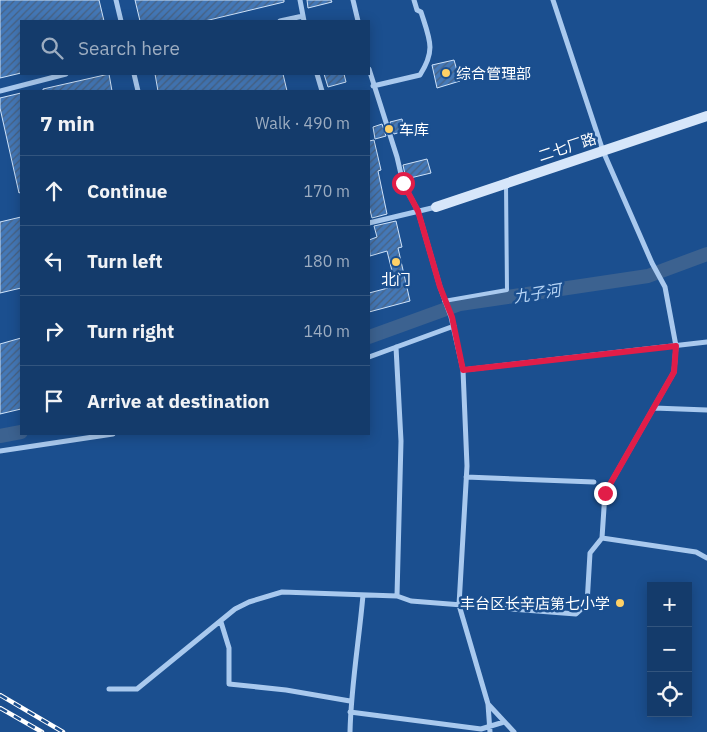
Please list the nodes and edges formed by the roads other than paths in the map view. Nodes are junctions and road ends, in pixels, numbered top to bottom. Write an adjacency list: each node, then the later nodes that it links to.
1 (116, 0): 7 (street)
2 (300, 0): 6 (street)
3 (353, 0): 9 (street)
4 (414, 0): 14 (street)
5 (553, 0): 19 (street)
6 (304, 18): 8 (street)
7 (121, 20)
8 (288, 20)
9 (358, 20)
10 (62, 75): 15 (street)
11 (134, 75): 16 (street)
12 (317, 75): 17 (street)
13 (370, 75): 14 (street)
14 (372, 86): 22 (street)
15 (0, 90)
16 (138, 90)
17 (322, 90)
18 (707, 116): 19 (street, 二七厂路)
19 (602, 151): 20 (street, 二七厂路); 27 (street)
20 (506, 183): 21 (street, 二七厂路); 24 (lane)
21 (436, 206): 22 (street)
22 (418, 211): 23 (street); 24 (street)
23 (370, 224)
24 (444, 301): 25 (street)
25 (454, 326): 28 (street); 30 (street)
26 (707, 342): 27 (street)
27 (676, 346): 30 (street); 31 (street)
28 (396, 347): 29 (street); 40 (street)
29 (370, 357)
30 (463, 370): 35 (street)
31 (654, 408): 32 (street); 37 (street)
32 (707, 410)
33 (106, 435): 34 (street)
34 (0, 451)
35 (466, 477): 36 (street); 41 (street)
36 (594, 482)
37 (602, 538): 38 (street); 41 (street)
38 (707, 558)
39 (363, 595): 40 (street); 42 (street); 44 (street)
40 (397, 596): 41 (street)
41 (459, 605): 45 (street)
42 (221, 622): 43 (street); 44 (street)
43 (109, 689)
44 (350, 701): 46 (street)
45 (488, 704): 47 (street); 48 (street)
46 (350, 712): 48 (street); 49 (street)
47 (504, 722): 48 (street); 50 (street)
48 (490, 729)
49 (350, 732)
50 (514, 732)

